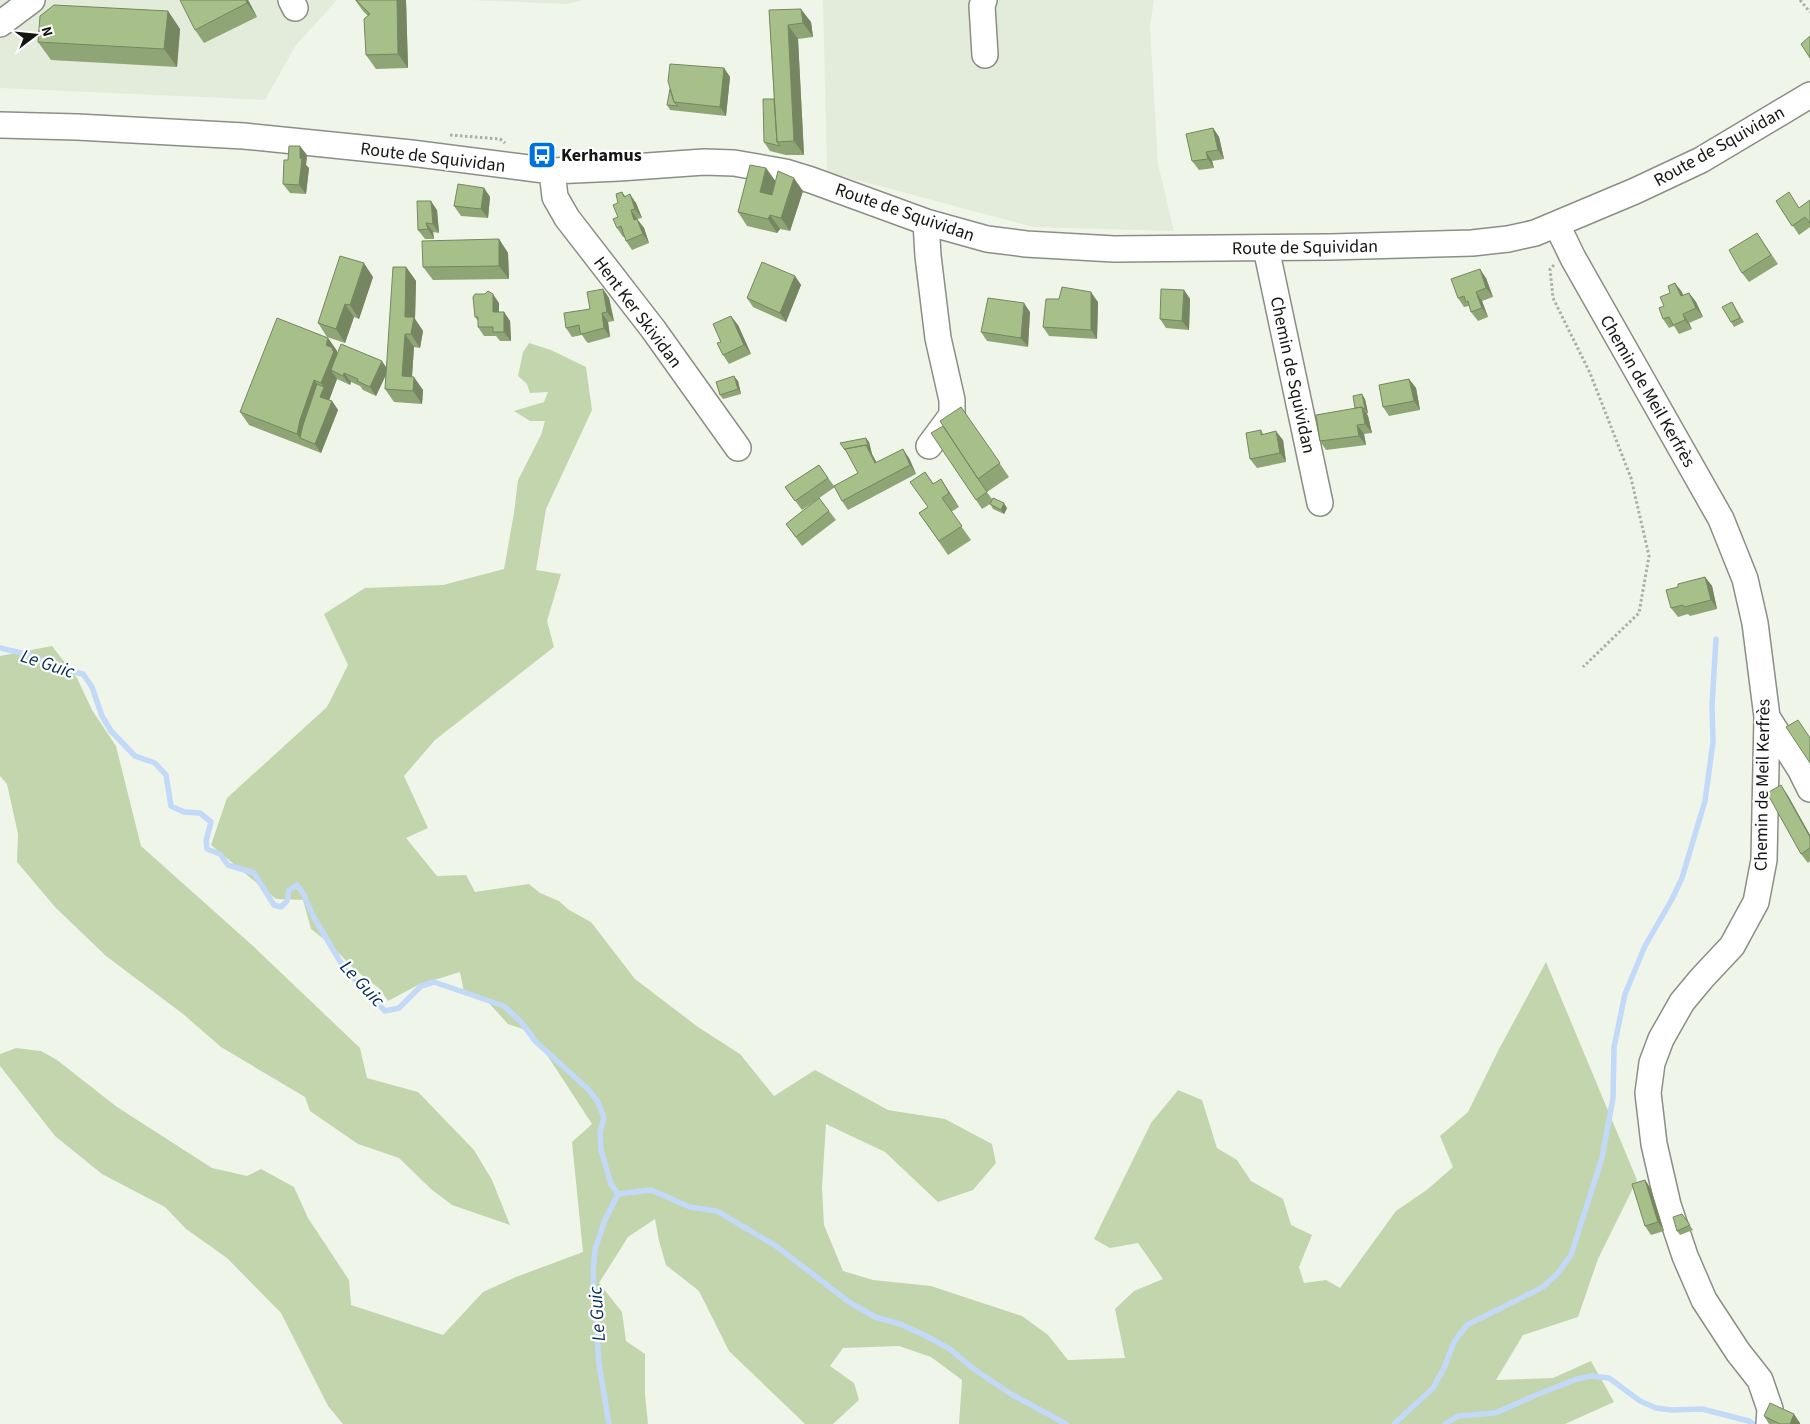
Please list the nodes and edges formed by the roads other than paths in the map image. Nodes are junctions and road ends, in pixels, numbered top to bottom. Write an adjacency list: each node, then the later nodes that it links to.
1 (32, 0): 3 (street)
2 (984, 0): 4 (street)
3 (0, 24)
4 (985, 55)
5 (1810, 95): 9 (street, Route de Squividan)
6 (0, 125): 7 (street, Route de Squividan)
7 (552, 171): 8 (street, Route de Squividan); 12 (street, Hent Ker Skividan)
8 (926, 222): 10 (street, Route de Squividan); 11 (street)
9 (1556, 225): 10 (street, Route de Squividan); 14 (street, Chemin de Meil Kerfrès)
10 (1266, 248): 13 (street, Chemin de Squividan)
11 (928, 446)
12 (738, 448)
13 (1320, 502)
14 (1768, 717): 15 (street); 16 (street, Chemin de Meil Kerfrès)
15 (1810, 789)
16 (1769, 1424)

